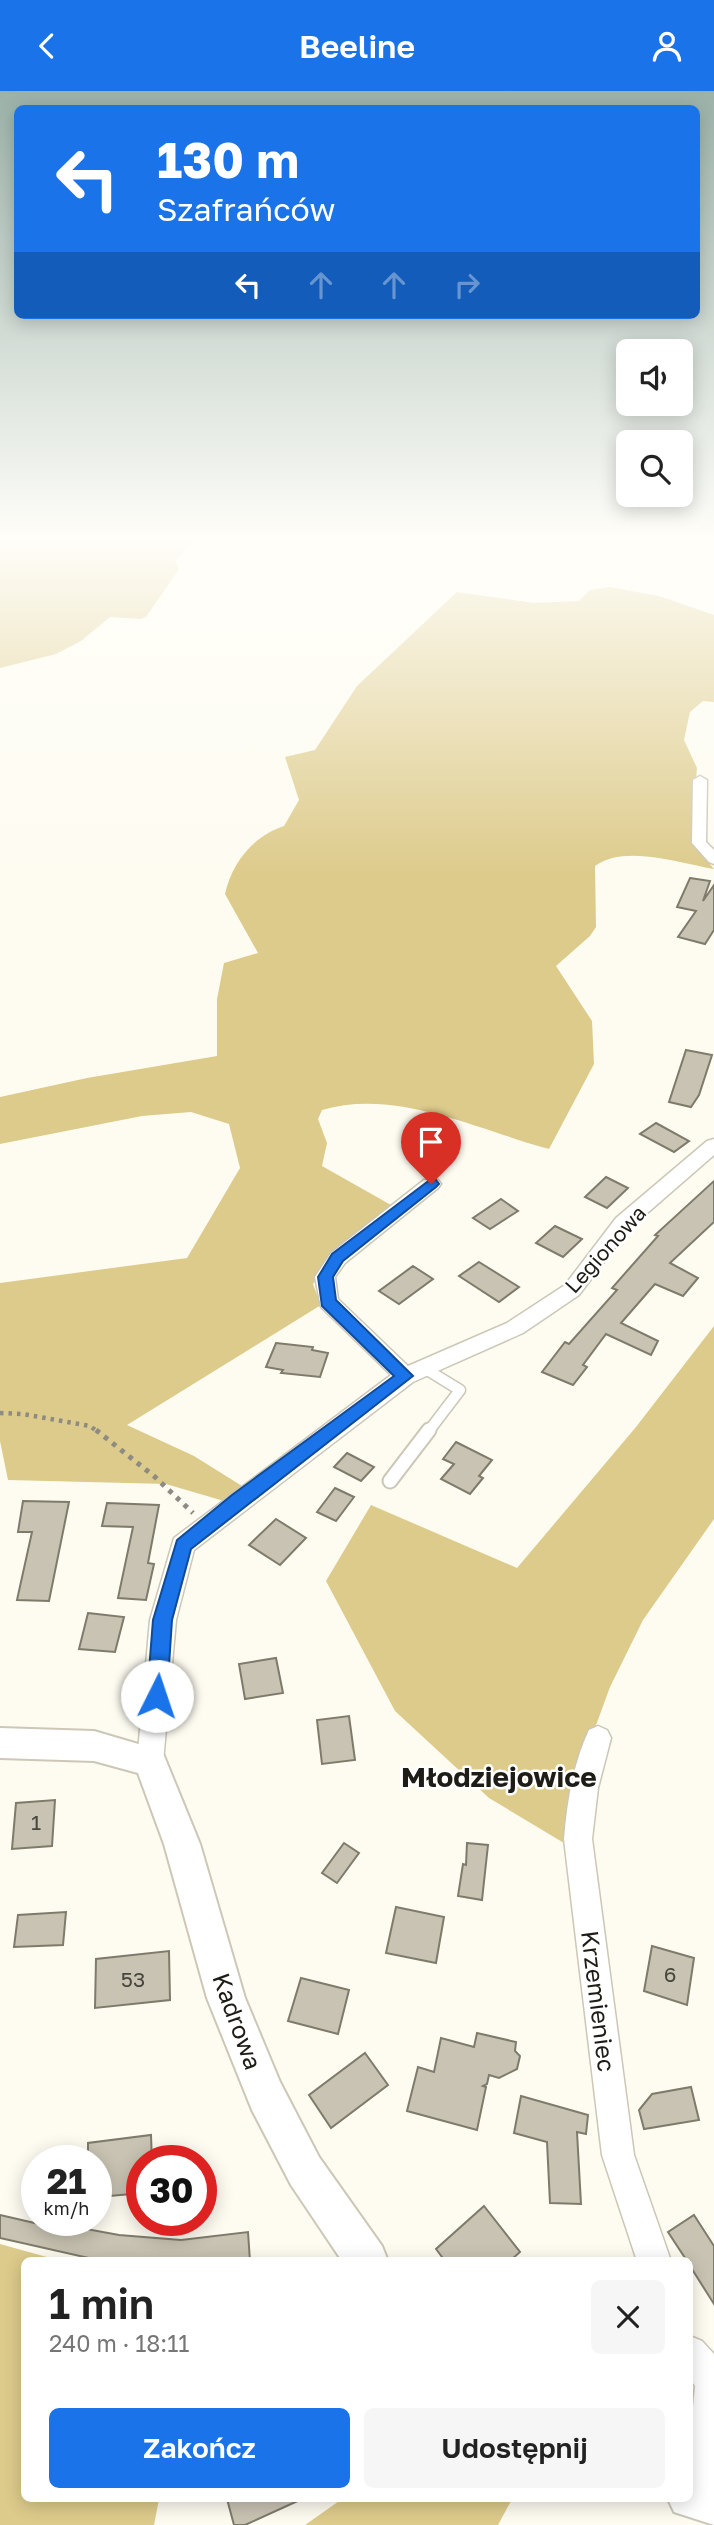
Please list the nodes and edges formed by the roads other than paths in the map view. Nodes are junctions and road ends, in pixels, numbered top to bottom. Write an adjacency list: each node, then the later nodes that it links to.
1 (700, 780): 2 (street)
2 (714, 859)
3 (714, 1145): 5 (street, Legionowa)
4 (431, 1184): 5 (street)
5 (414, 1372): 6 (lane); 9 (street, Legionowa)
6 (390, 1481)
7 (598, 1738): 11 (street, Krzemieniec)
8 (0, 1743): 9 (street)
9 (150, 1762): 10 (street, Kadrowa)
10 (364, 2257)
11 (653, 2257)
12 (705, 2369): 13 (street)
13 (702, 2499)

